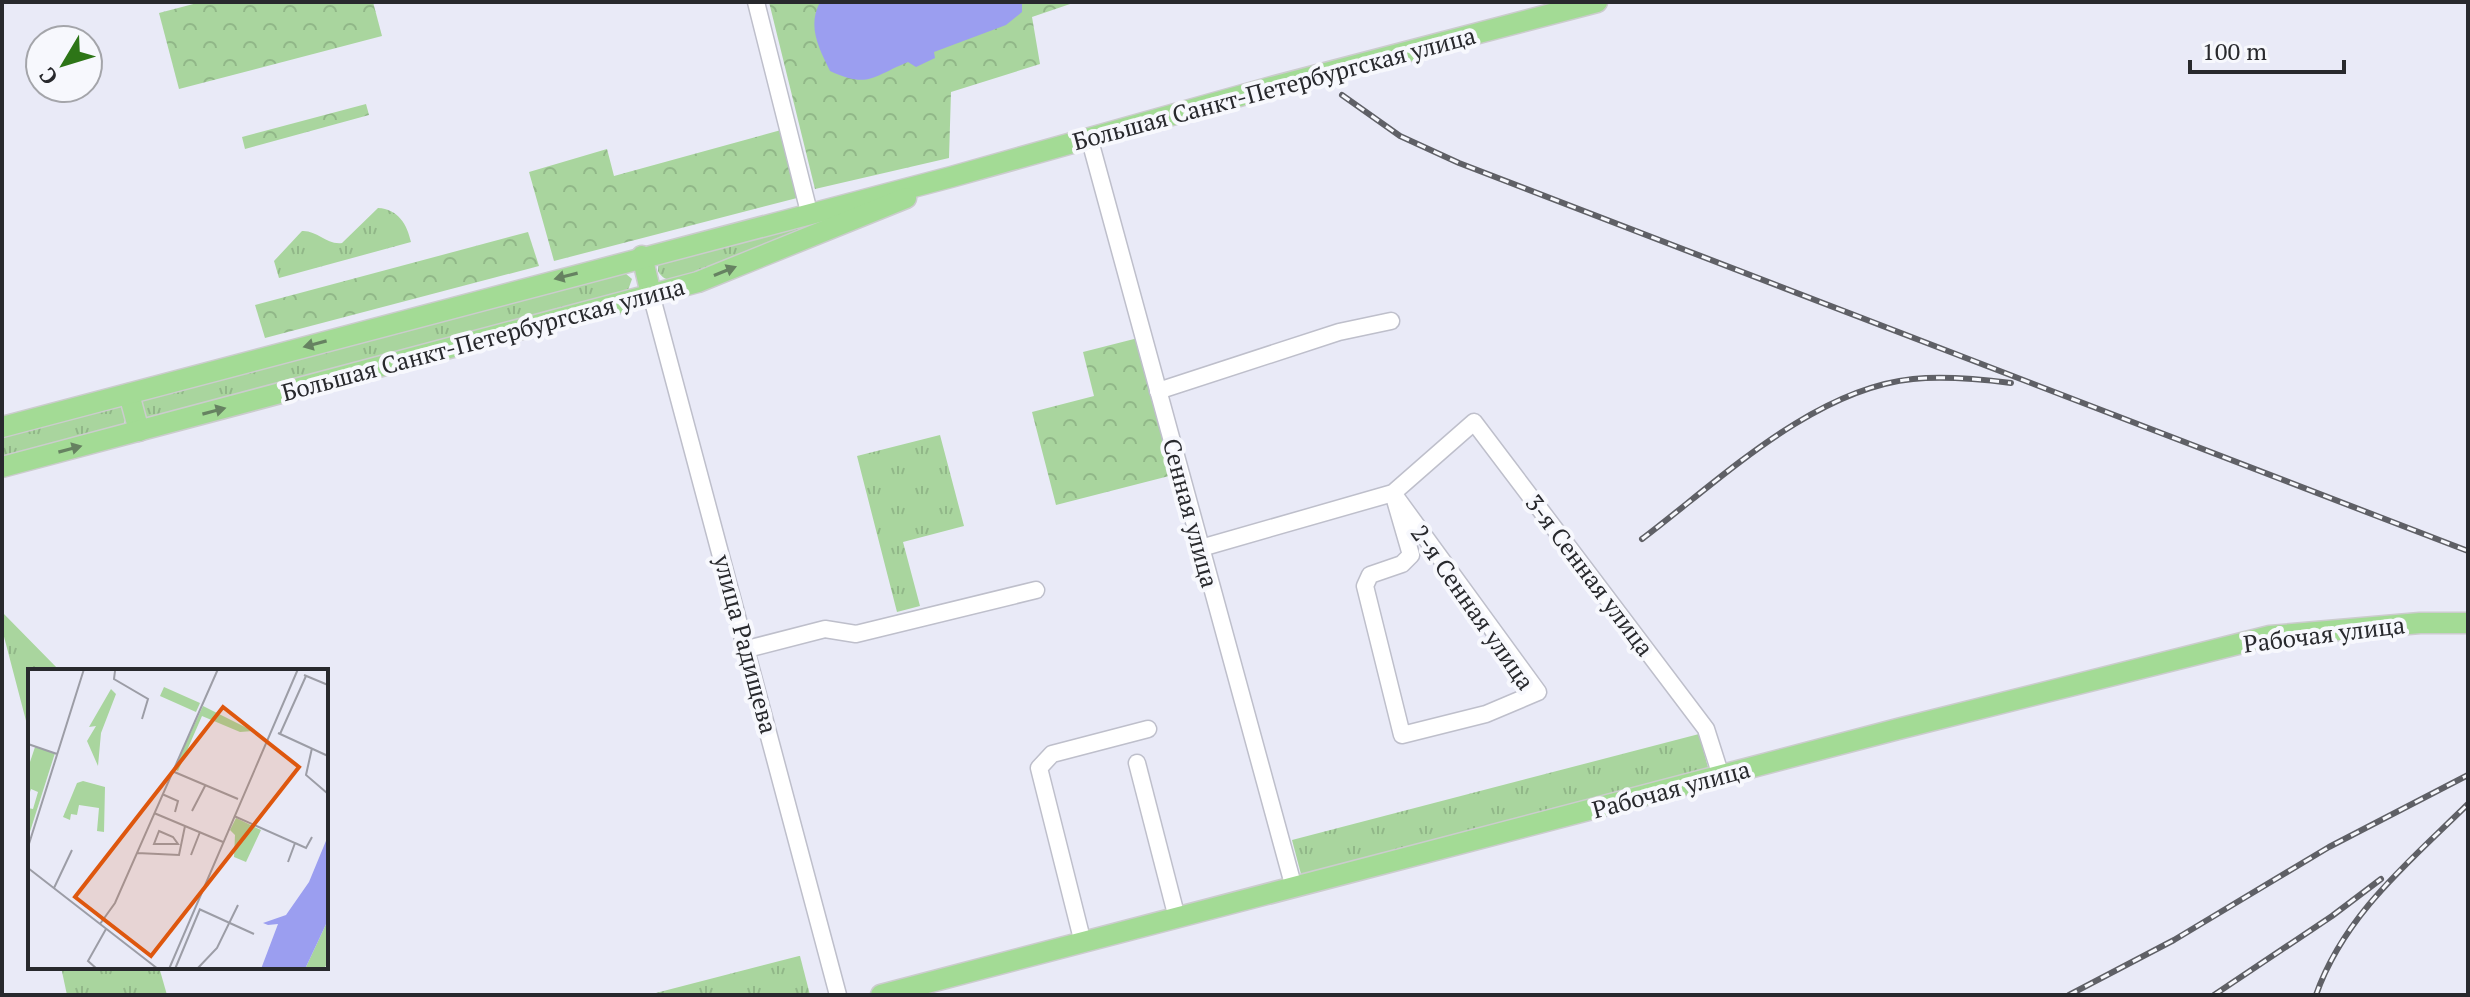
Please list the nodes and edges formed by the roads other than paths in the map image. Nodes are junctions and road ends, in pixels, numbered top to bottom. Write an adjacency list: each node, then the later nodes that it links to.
1 (756, 2): 5 (street)
2 (1597, 2): 3 (main road, Большая Санкт-Петербургская улица)
3 (1089, 137): 4 (main road, Большая Санкт-Петербургская улица); 9 (street, Сенная улица)
4 (951, 177): 5 (main road, Большая Санкт-Петербургская улица); 7 (main road, Большая Санкт-Петербургская улица, one-way to 4)
5 (809, 212): 6 (main road, Большая Санкт-Петербургская улица)
6 (642, 256): 7 (main road); 10 (main road, Большая Санкт-Петербургская улица, one-way to 10)
7 (651, 294): 12 (main road, Большая Санкт-Петербургская улица, one-way to 7); 18 (street, улица Радищева)
8 (1391, 321): 9 (street)
9 (1158, 391): 15 (street, Сенная улица)
10 (129, 394): 11 (main road, Большая Санкт-Петербургская улица); 12 (main road)
11 (2, 427)
12 (139, 431): 13 (main road, Большая Санкт-Петербургская улица, one-way to 12)
13 (2, 467)
14 (1393, 493): 14 (street, 2-я Сенная улица); 15 (street); 21 (street, 3-я Сенная улица)
15 (1201, 548): 22 (street, Сенная улица)
16 (1036, 590): 18 (street)
17 (2468, 623): 21 (main road, Рабочая улица)
18 (747, 649): 25 (street, улица Радищева)
19 (1148, 729): 24 (street)
20 (1137, 763): 23 (street)
21 (1721, 776): 22 (main road, Рабочая улица)
22 (1294, 888): 23 (main road, Рабочая улица)
23 (1177, 918): 24 (main road, Рабочая улица)
24 (1083, 943): 26 (main road, Рабочая улица)
25 (838, 995)
26 (881, 995)

